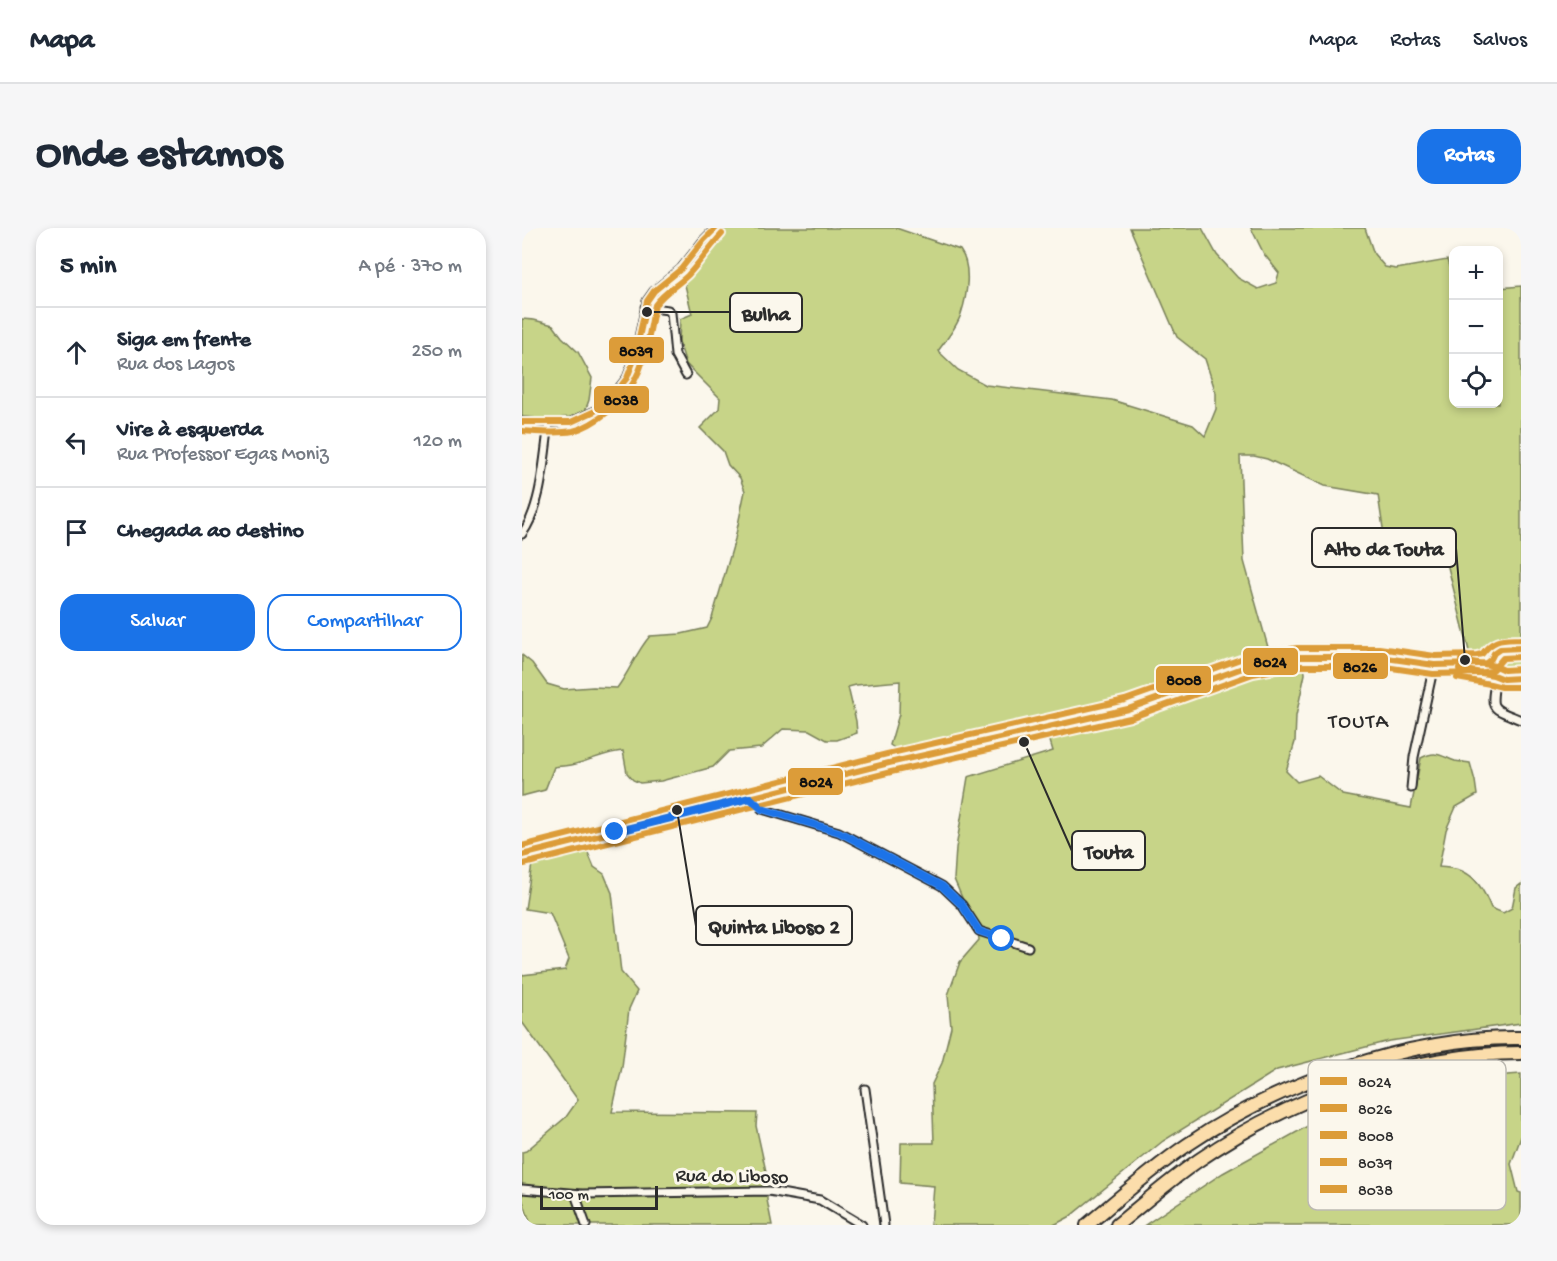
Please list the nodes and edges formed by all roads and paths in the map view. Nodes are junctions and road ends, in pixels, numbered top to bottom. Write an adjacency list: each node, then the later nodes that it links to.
1 (716, 228): 2 (street)
2 (645, 307): 3 (street); 5 (street)
3 (686, 375)
4 (522, 422): 5 (street)
5 (549, 423): 6 (street)
6 (522, 534)
7 (1521, 648): 8 (main road)
8 (1491, 659): 9 (main road); 10 (main road)
9 (1434, 665): 10 (main road); 13 (street); 14 (main road)
10 (1495, 676): 11 (main road); 12 (street)
11 (1521, 678)
12 (1521, 720)
13 (1411, 788)
14 (750, 798): 15 (main road); 16 (street)
15 (522, 855)
16 (1028, 947)
17 (1521, 1038): 19 (highway)
18 (1521, 1053): 20 (highway)
19 (1372, 1060)
20 (1443, 1060)
21 (1308, 1081): 29 (highway)
22 (865, 1089): 28 (street)
23 (1308, 1101): 30 (highway)
24 (522, 1189): 25 (street, Rua do Liboso)
25 (575, 1194): 26 (street); 27 (street, Rua do Liboso)
26 (586, 1225)
27 (862, 1225)
28 (884, 1225)
29 (1087, 1225)
30 (1117, 1225)

